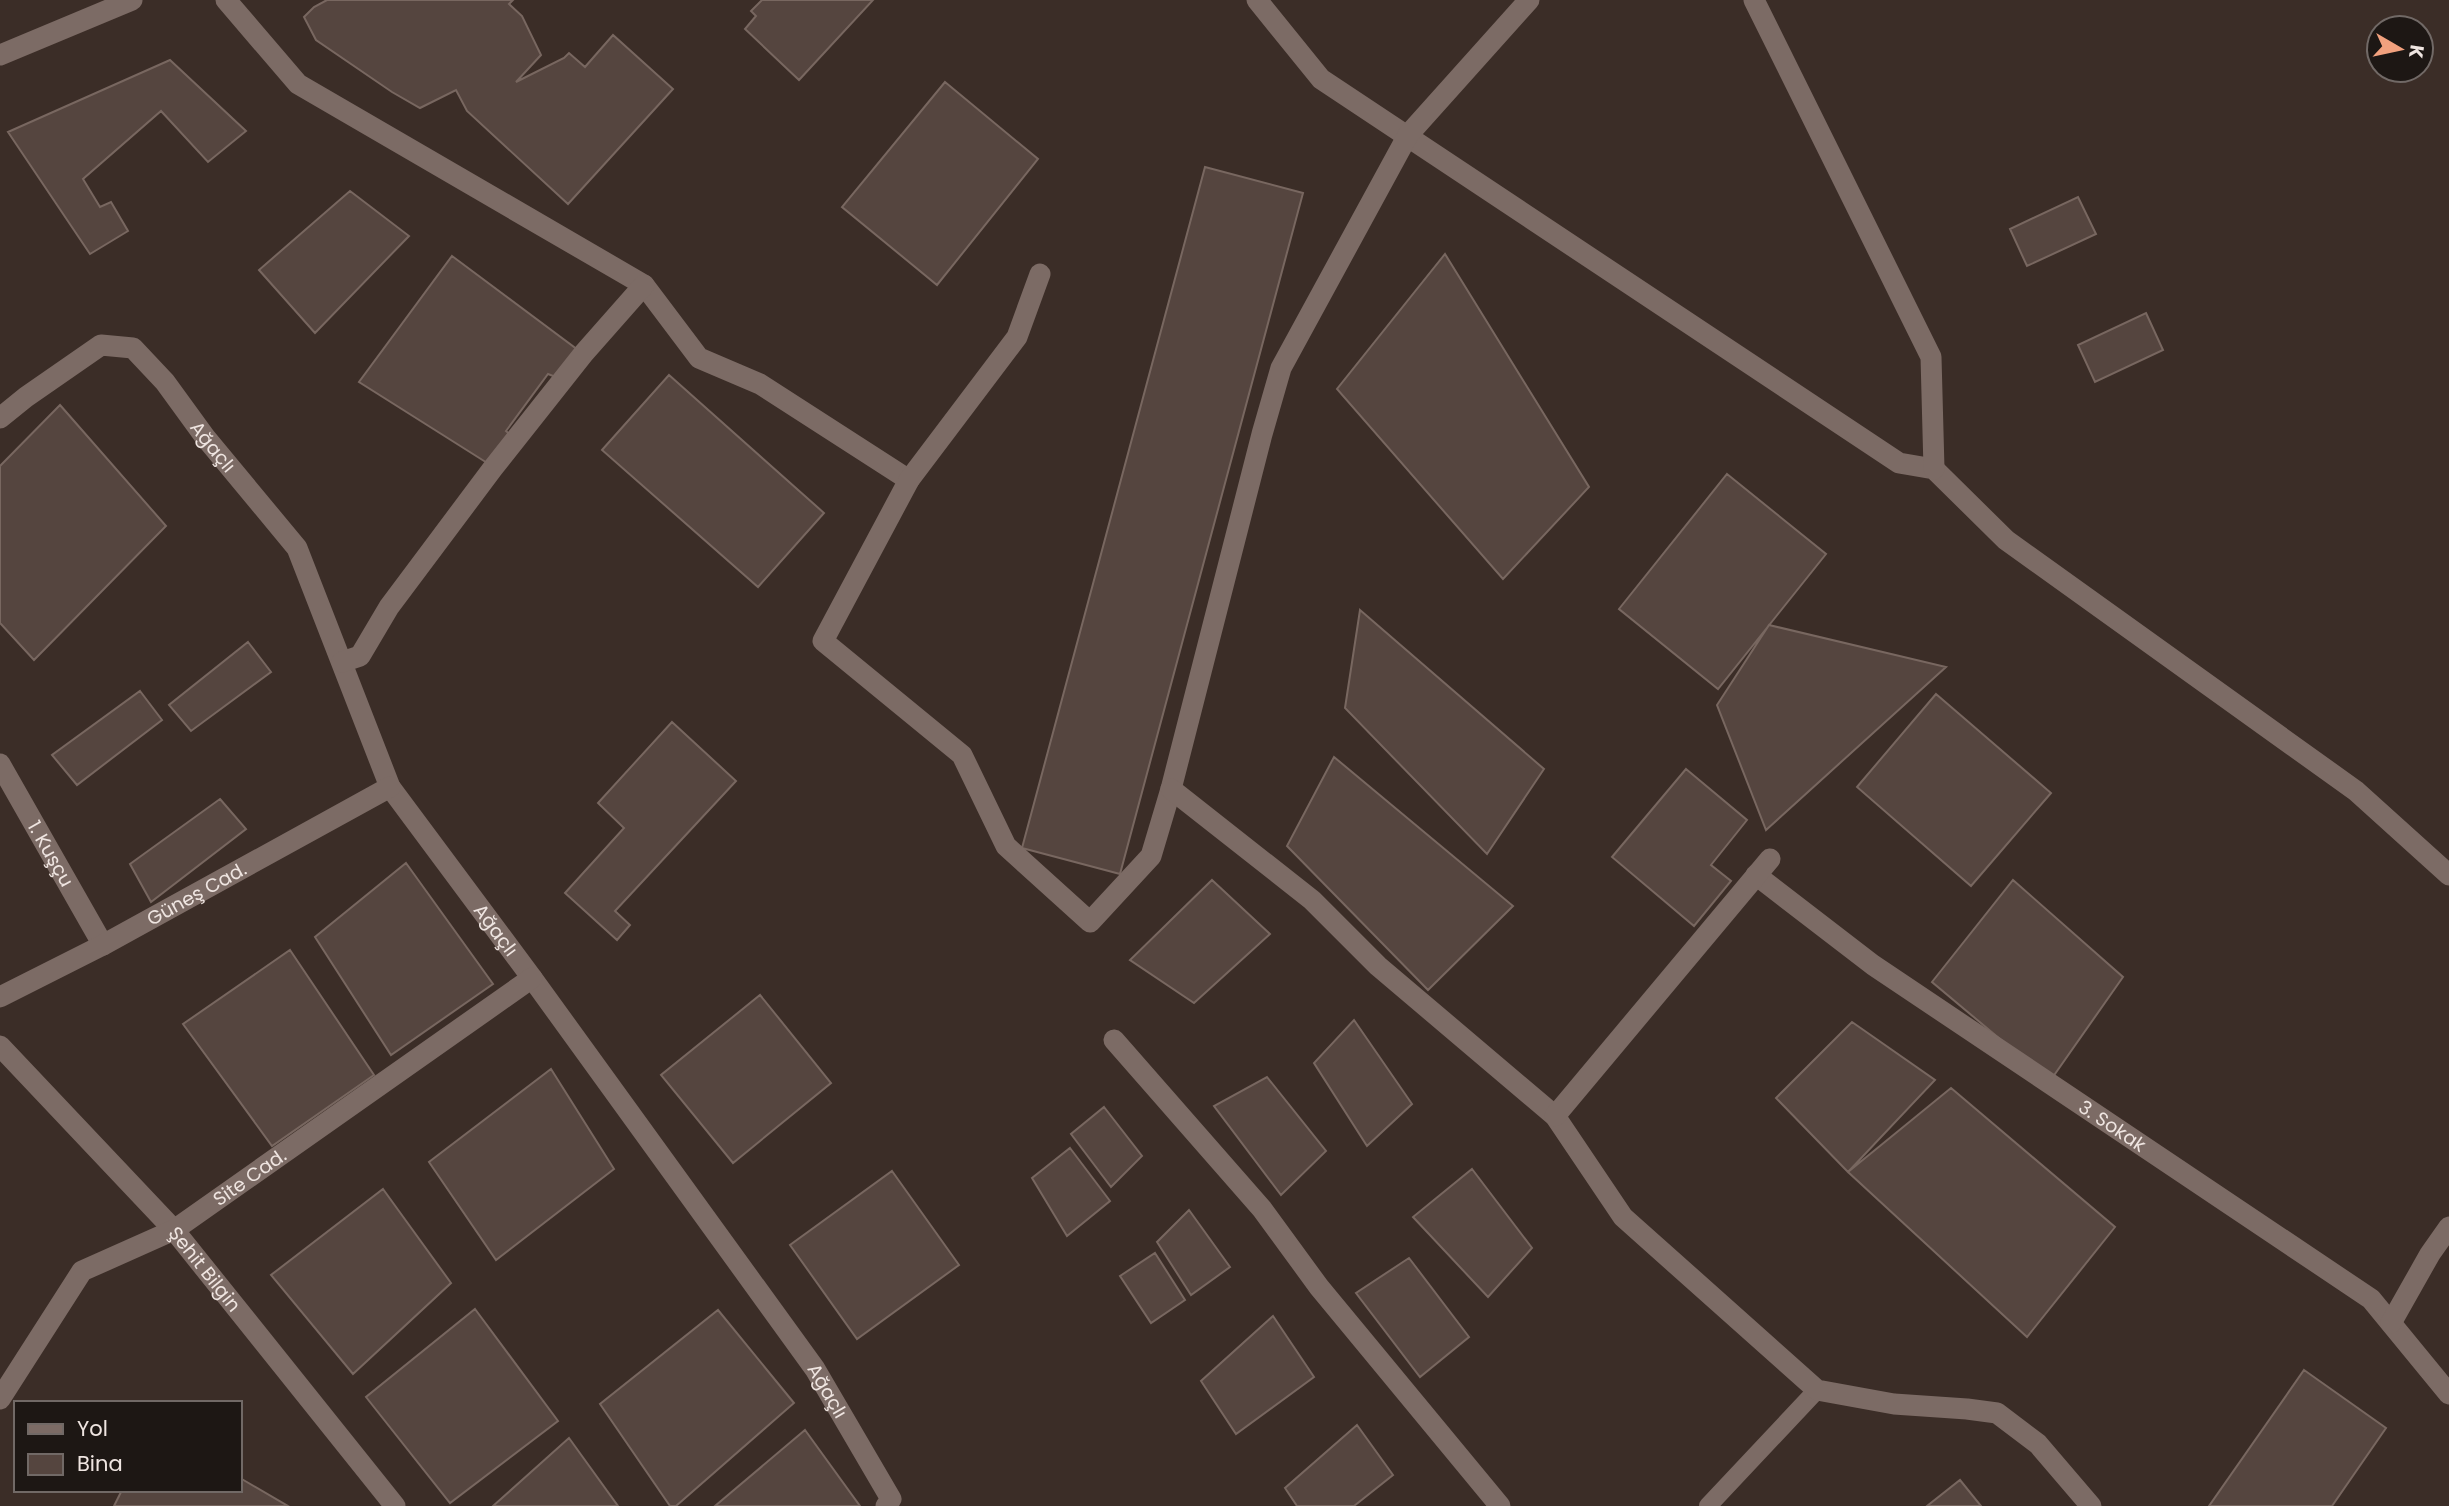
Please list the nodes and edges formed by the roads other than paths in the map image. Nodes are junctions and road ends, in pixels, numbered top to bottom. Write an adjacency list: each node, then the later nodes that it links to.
1 (132, 0): 6 (street)
2 (226, 0): 9 (street)
3 (1257, 0): 7 (street)
4 (1529, 0): 7 (street)
5 (1754, 0): 11 (street)
6 (0, 55)
7 (1408, 135): 11 (street); 16 (street)
8 (1040, 274): 12 (street)
9 (644, 285): 12 (street); 13 (street)
10 (0, 418): 13 (street, Ağaçlı)
11 (1934, 469): 17 (street)
12 (909, 480): 16 (street)
13 (342, 663): 15 (street, Ağaçlı)
14 (0, 764): 18 (street, 1. Kuşçu)
15 (390, 788): 18 (street, Güneş Cad.); 19 (street, Ağaçlı)
16 (1171, 789): 23 (street)
17 (2449, 875)
18 (103, 945): 20 (street, Güneş Cad.)
19 (532, 978): 25 (street, Site Cad.); 30 (street, Ağaçlı)
20 (0, 997)
21 (1114, 1040): 32 (street)
22 (0, 1046): 25 (street, Şehit Bilgin)
23 (1555, 1116): 26 (street, 3. Sokak); 27 (street)
24 (2449, 1227): 26 (street)
25 (174, 1230): 29 (street, Site Cad.); 31 (street, Şehit Bilgin)
26 (2391, 1323): 28 (street, 3. Sokak)
27 (1818, 1390): 33 (lane); 34 (street)
28 (2449, 1394)
29 (0, 1399)
30 (888, 1503)
31 (395, 1506)
32 (1500, 1506)
33 (1708, 1506)
34 (2091, 1506)

